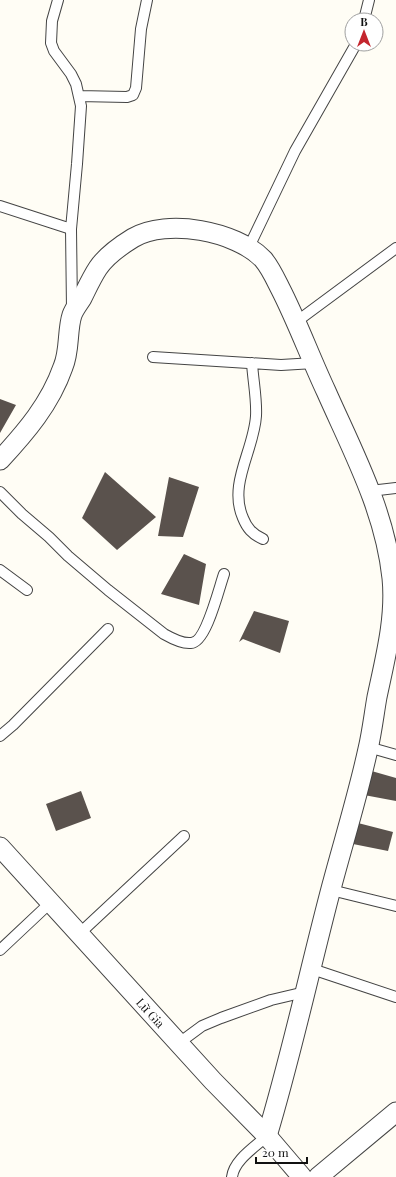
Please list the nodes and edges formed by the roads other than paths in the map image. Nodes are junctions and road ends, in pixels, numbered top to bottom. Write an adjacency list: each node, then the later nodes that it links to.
1 (58, 0): 6 (lane)
2 (147, 0): 6 (lane)
3 (369, 0): 4 (lane)
4 (366, 12)
5 (351, 52): 9 (lane)
6 (79, 96): 8 (lane)
7 (0, 206): 8 (lane)
8 (71, 229): 11 (lane)
9 (249, 247): 11 (street); 12 (street)
10 (396, 248): 12 (lane)
11 (72, 316): 16 (street)
12 (296, 322): 15 (street)
13 (153, 357): 14 (lane)
14 (252, 363): 15 (lane); 20 (lane)
15 (314, 363): 18 (street)
16 (0, 460)
17 (396, 488): 18 (lane)
18 (370, 491): 21 (street)
19 (0, 492): 23 (lane)
20 (263, 539)
21 (392, 550): 26 (street)
22 (0, 570): 24 (lane)
23 (224, 574)
24 (27, 590)
25 (108, 629): 27 (lane)
26 (392, 636): 28 (street)
27 (0, 736)
28 (368, 747): 29 (lane); 32 (street)
29 (396, 755)
30 (184, 836): 35 (lane)
31 (3, 857): 33 (street, Lữ Gia)
32 (331, 890): 34 (lane); 37 (street)
33 (50, 903): 35 (street, Lữ Gia); 36 (lane)
34 (396, 906)
35 (79, 934): 40 (street, Lữ Gia)
36 (0, 950)
37 (312, 969): 38 (street); 39 (lane)
38 (305, 992): 40 (lane); 42 (street)
39 (396, 997)
40 (179, 1043): 42 (street, Lữ Gia)
41 (396, 1112): 45 (street)
42 (267, 1136): 43 (lane); 44 (street, Lữ Gia)
43 (232, 1177)
44 (302, 1177)
45 (318, 1177)

